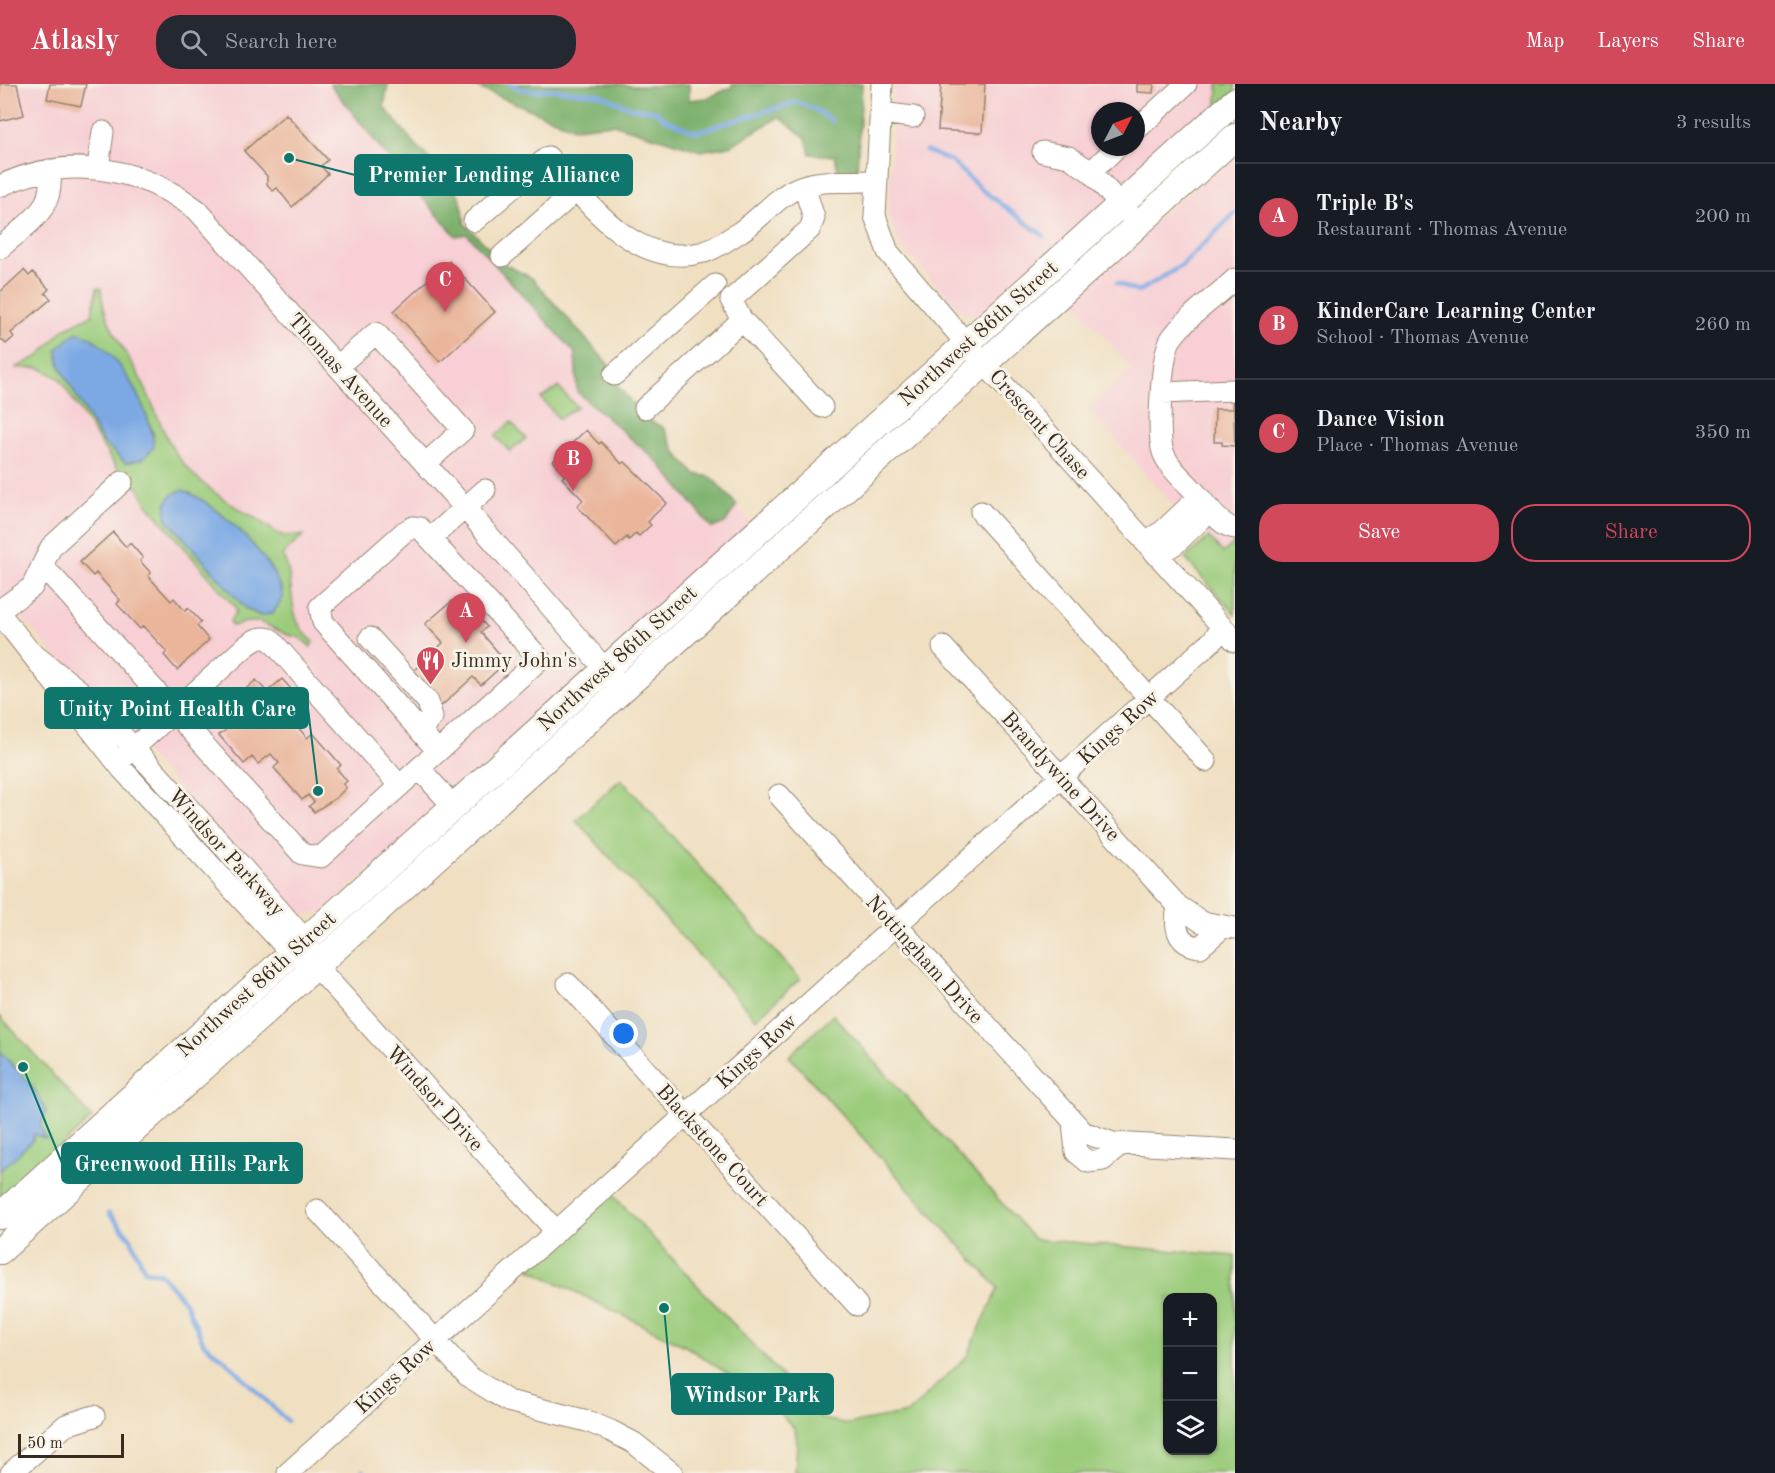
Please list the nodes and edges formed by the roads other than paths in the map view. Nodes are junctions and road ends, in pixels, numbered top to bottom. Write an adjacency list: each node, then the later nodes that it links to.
1 (882, 84): 4 (street, Crescent Chase)
2 (1186, 84): 6 (street)
3 (1235, 102): 18 (main road, Northwest 86th Street)
4 (880, 113): 5 (street); 14 (street, Crescent Chase)
5 (914, 117)
6 (1145, 122)
7 (103, 132): 11 (street)
8 (1235, 137): 20 (main road, Northwest 86th Street)
9 (1043, 153): 13 (street)
10 (1108, 156): 13 (street)
11 (98, 168): 12 (street, Thomas Avenue); 30 (street, Thomas Avenue)
12 (49, 170): 15 (street, Thomas Avenue); 21 (street)
13 (1091, 172): 18 (street)
14 (876, 180): 16 (street); 28 (street, Crescent Chase)
15 (0, 186)
16 (804, 186): 22 (street); 26 (street)
17 (577, 190): 19 (street); 22 (street); 23 (street)
18 (1120, 206): 20 (street); 28 (main road, Northwest 86th Street)
19 (474, 222)
20 (1138, 224): 29 (main road, Northwest 86th Street)
21 (0, 248)
22 (705, 252): 25 (street)
23 (502, 256)
24 (1235, 279): 33 (street)
25 (715, 285): 26 (street); 31 (street)
26 (731, 300): 27 (street)
27 (742, 320): 34 (street); 35 (street)
28 (966, 343): 29 (street, Crescent Chase); 51 (main road, Northwest 86th Street)
29 (983, 362): 44 (street, Crescent Chase); 52 (main road, Northwest 86th Street)
30 (338, 366): 36 (street, Thomas Avenue); 36 (street)
31 (614, 375)
32 (1233, 390): 33 (street)
33 (1162, 393): 39 (street)
34 (822, 407)
35 (645, 408)
36 (425, 464): 40 (street, Thomas Avenue)
37 (122, 482): 45 (street)
38 (485, 490): 40 (street)
39 (1205, 503): 42 (street); 44 (street)
40 (465, 508): 43 (street); 51 (street, Thomas Avenue)
41 (981, 512): 53 (street)
42 (1235, 528)
43 (431, 538): 55 (street); 57 (street)
44 (1151, 548): 47 (street, Crescent Chase)
45 (40, 568): 46 (street); 54 (street)
46 (0, 612): 50 (street, Windsor Parkway)
47 (1228, 634): 53 (street, Kings Row)
48 (370, 638): 55 (street)
49 (943, 647): 61 (street, Brandywine Drive)
50 (32, 653): 56 (street, Windsor Parkway); 59 (street, Windsor Parkway)
51 (605, 669): 52 (street, Thomas Avenue); 64 (main road, Northwest 86th Street)
52 (623, 689): 68 (main road, Northwest 86th Street)
53 (1150, 698): 58 (street); 61 (street, Kings Row)
54 (174, 712): 56 (street); 62 (street); 62 (street)
55 (420, 731): 57 (street)
56 (134, 749): 59 (street); 67 (street, Windsor Parkway)
57 (438, 751): 60 (street)
58 (1206, 761)
59 (117, 762): 67 (street, Windsor Parkway)
60 (419, 768): 62 (street); 64 (street)
61 (1063, 777): 65 (street, Kings Row); 66 (street, Brandywine Drive)
62 (400, 786)
63 (778, 795): 65 (street, Nottingham Drive)
64 (453, 806): 67 (main road, Northwest 86th Street)
65 (896, 926): 70 (street, Kings Row); 71 (street, Nottingham Drive)
66 (1229, 928)
67 (298, 946): 68 (street, Windsor Parkway); 73 (main road, Northwest 86th Street)
68 (315, 965): 74 (street, Windsor Drive); 75 (main road, Northwest 86th Street)
69 (568, 984): 70 (street, Blackstone Court)
70 (685, 1115): 74 (street, Kings Row); 76 (street, Blackstone Court)
71 (1235, 1150)
72 (317, 1210): 77 (street)
73 (0, 1216)
74 (555, 1231): 77 (street, Kings Row)
75 (0, 1251)
76 (857, 1305)
77 (434, 1341): 80 (street, Kings Row); 81 (street)
78 (94, 1416): 79 (street)
79 (10, 1473)
80 (288, 1473)
81 (672, 1473)

